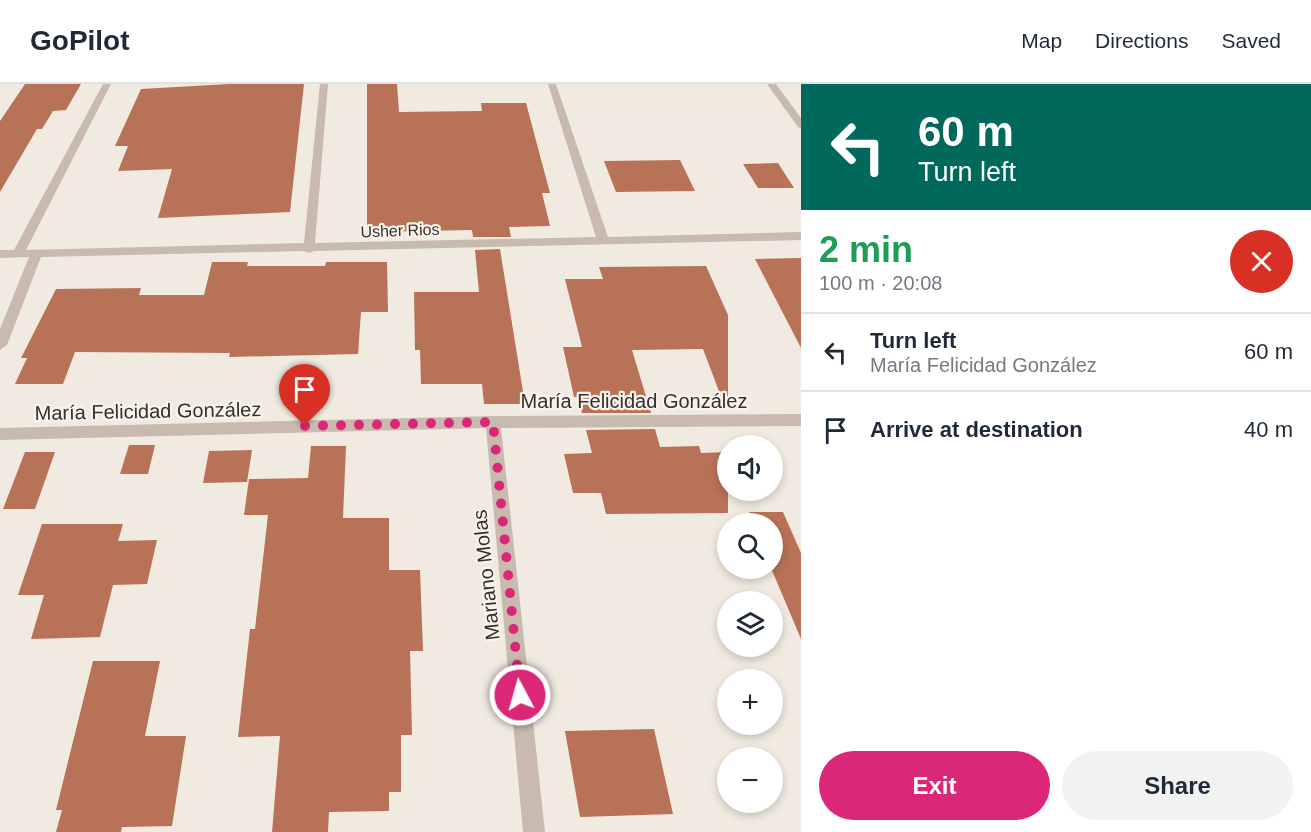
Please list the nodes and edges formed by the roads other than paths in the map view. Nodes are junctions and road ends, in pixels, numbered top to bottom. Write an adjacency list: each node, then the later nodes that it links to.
1 (107, 84): 10 (street)
2 (324, 84): 8 (street)
3 (552, 84): 7 (street)
4 (771, 84): 5 (street)
5 (801, 125)
6 (801, 236): 7 (street, Usher Rios)
7 (603, 240): 8 (street, Usher Rios)
8 (309, 249): 11 (street, Usher Rios)
9 (0, 254): 10 (street, Usher Rios)
10 (18, 254): 11 (street, Usher Rios)
11 (36, 254): 12 (street)
12 (0, 345)
13 (801, 420): 14 (street, María Felicidad González)
14 (493, 422): 15 (street, María Felicidad González); 16 (street, Mariano Molas)
15 (0, 434)
16 (534, 832)

